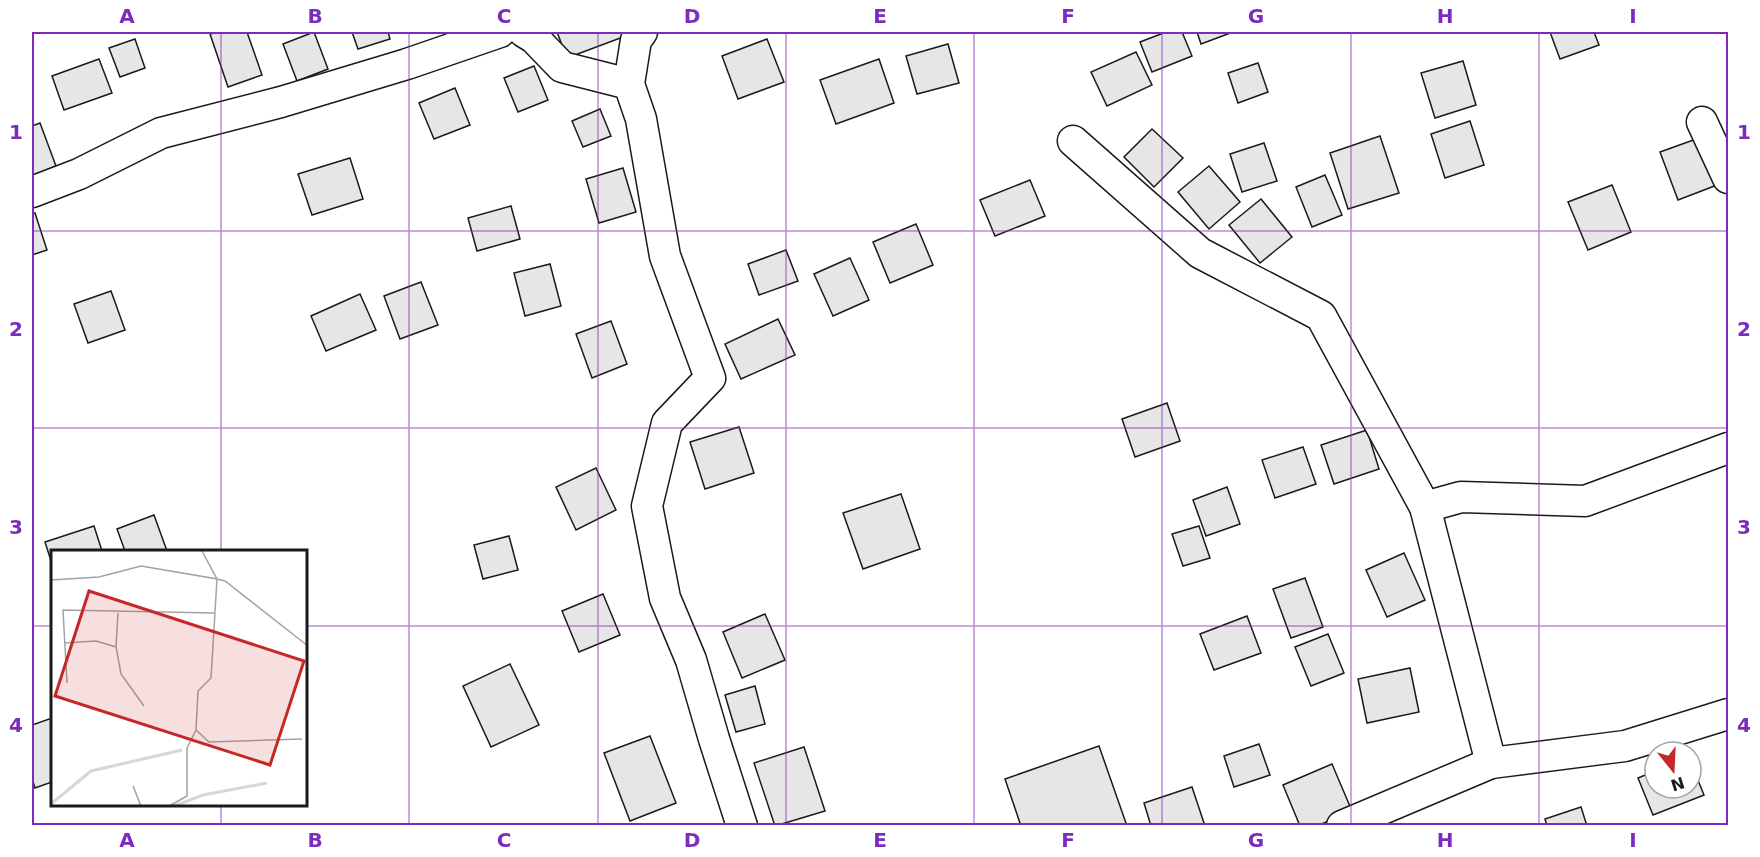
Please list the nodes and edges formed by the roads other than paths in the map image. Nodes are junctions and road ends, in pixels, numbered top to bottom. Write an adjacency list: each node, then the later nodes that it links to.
1 (500, 32): 8 (street)
2 (524, 32): 4 (street)
3 (642, 32): 4 (street)
4 (629, 84): 13 (street)
5 (1702, 122): 7 (street)
6 (1073, 141): 10 (street)
7 (1728, 178)
8 (32, 192)
9 (1728, 448): 10 (street)
10 (1425, 507): 12 (street)
11 (1728, 714): 12 (street)
12 (1491, 763): 14 (street)
13 (742, 825)
14 (1342, 825)

